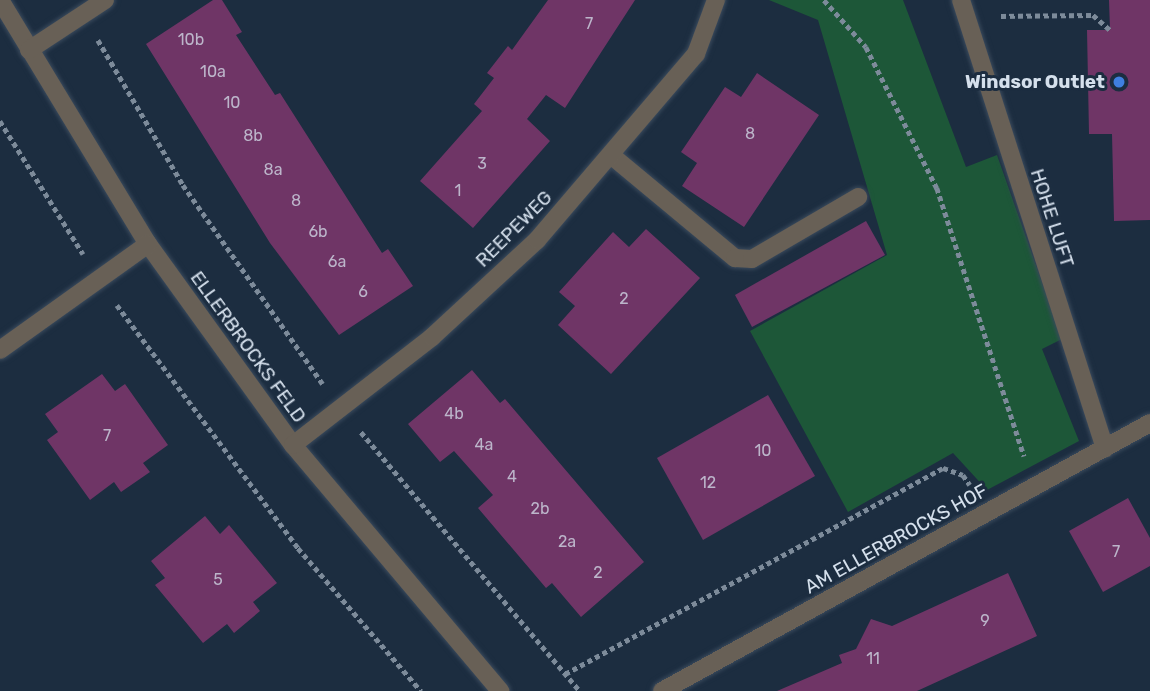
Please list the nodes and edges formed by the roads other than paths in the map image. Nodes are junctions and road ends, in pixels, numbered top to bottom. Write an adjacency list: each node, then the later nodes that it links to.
1 (0, 0): 5 (street, ELLERBROCKS FELD)
2 (105, 0): 5 (street)
3 (716, 0): 6 (street, REEPEWEG)
4 (961, 0): 12 (street, HOHE LUFT)
5 (29, 50): 8 (street, ELLERBROCKS FELD)
6 (612, 156): 7 (street); 11 (street, REEPEWEG)
7 (858, 197)
8 (148, 244): 9 (street); 11 (street, ELLERBROCKS FELD)
9 (0, 350)
10 (1150, 423): 12 (street, AM ELLERBROCKS HOF)
11 (293, 445): 13 (street, ELLERBROCKS FELD)
12 (1105, 449): 14 (street, AM ELLERBROCKS HOF)
13 (500, 691)
14 (662, 691)

